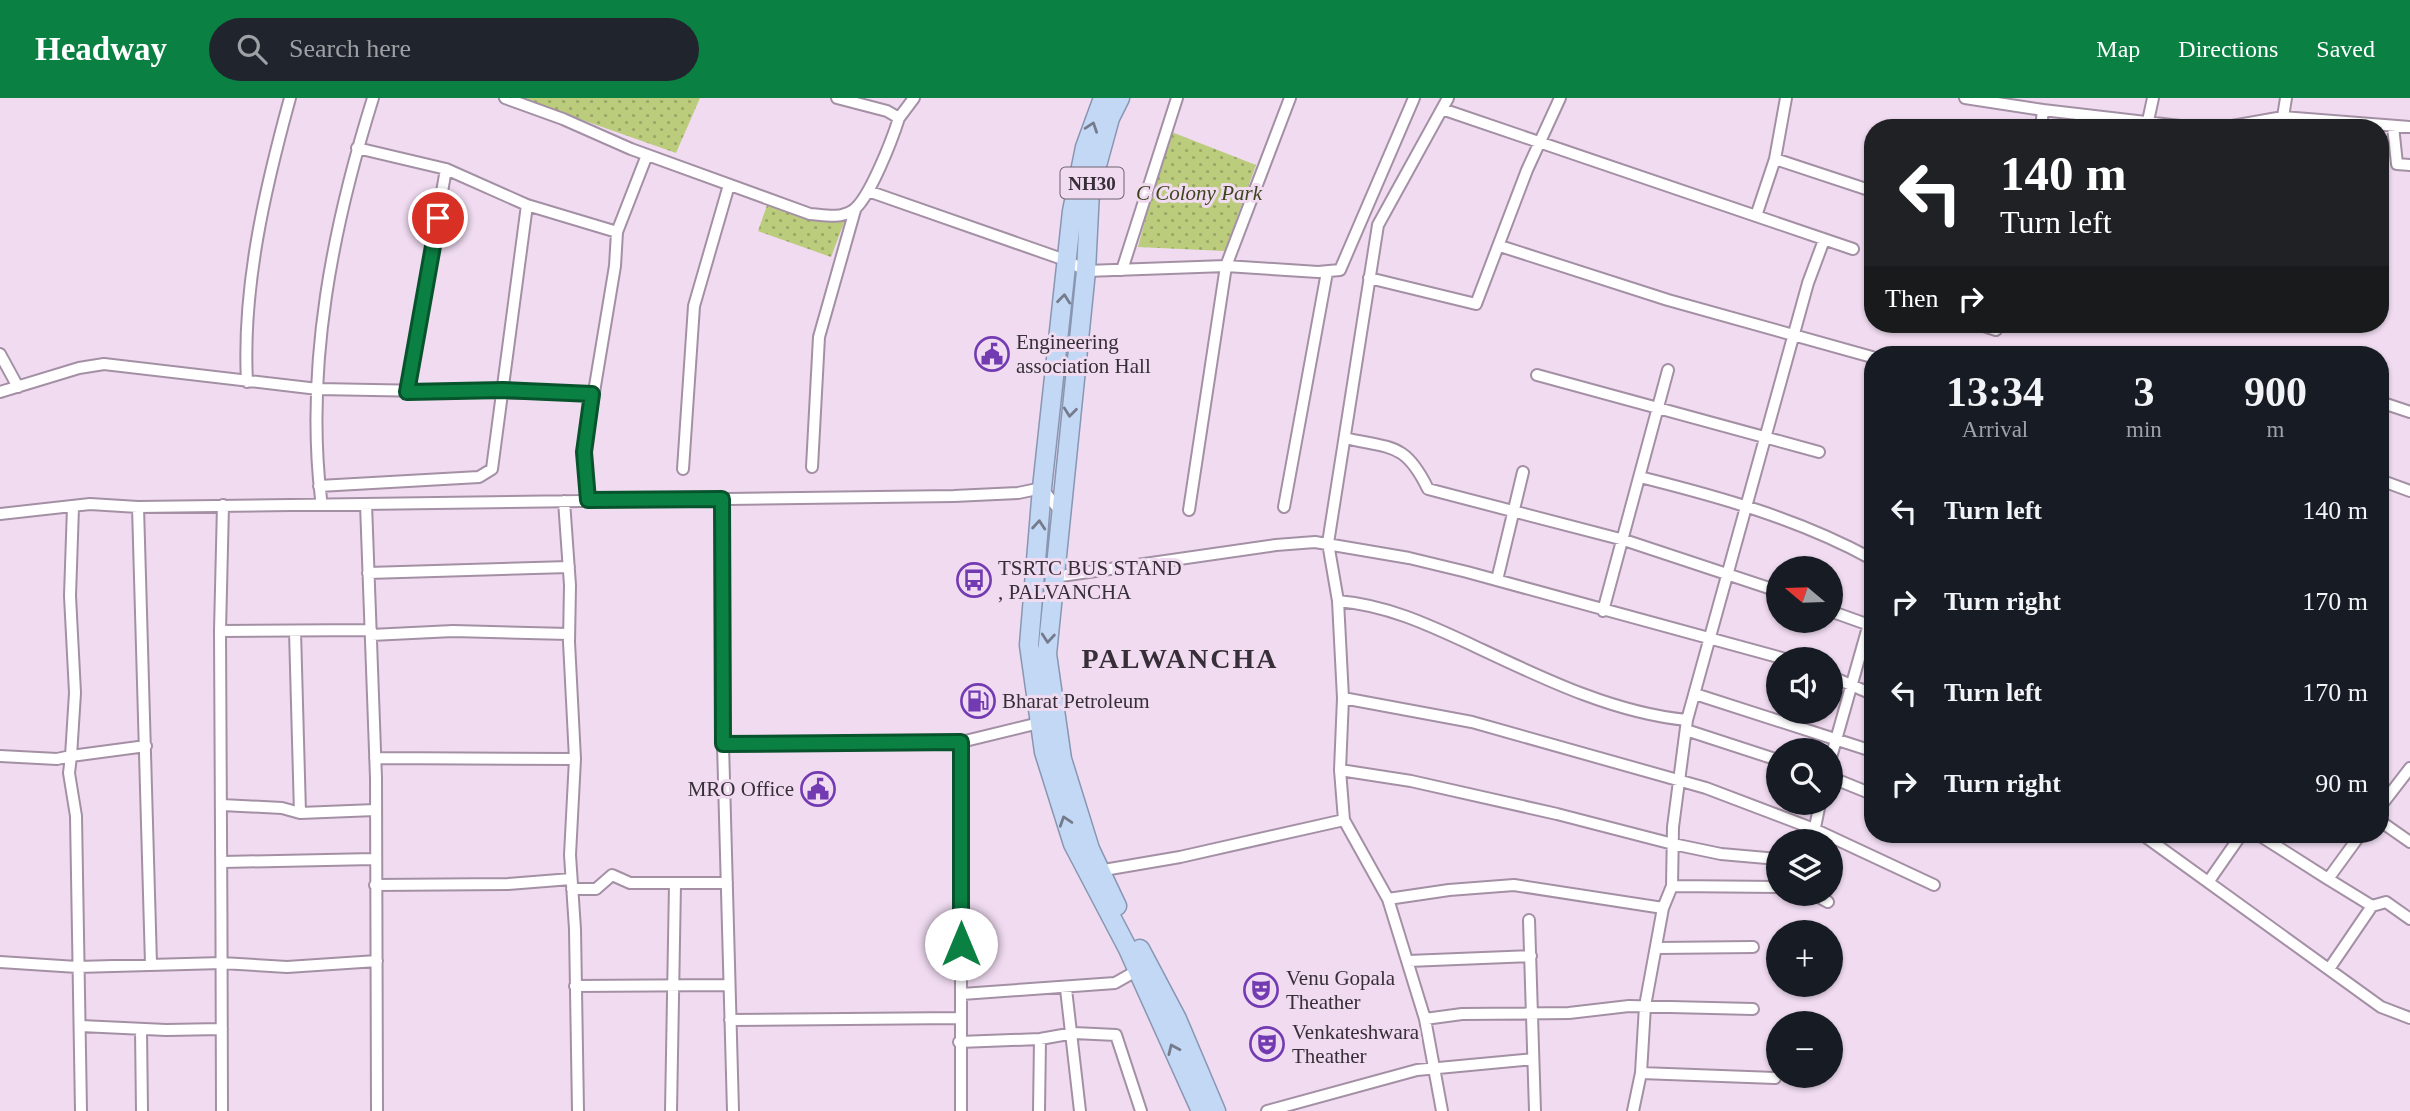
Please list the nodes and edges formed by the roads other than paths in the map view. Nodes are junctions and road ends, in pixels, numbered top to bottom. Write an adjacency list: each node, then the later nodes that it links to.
1 (290, 98): 56 (street)
2 (373, 98): 30 (street)
3 (505, 98): 31 (street)
4 (837, 98): 20 (street)
5 (914, 98): 20 (street)
6 (1103, 98): 45 (highway, NH30, one-way to 6)
7 (1120, 98): 48 (highway, NH30)
8 (1177, 98): 47 (street)
9 (1290, 98): 46 (street)
10 (1414, 98): 49 (street)
11 (1448, 98): 17 (street)
12 (1560, 98): 29 (street)
13 (1786, 98): 32 (street)
14 (1965, 98): 18 (street)
15 (2153, 98): 23 (street)
16 (2286, 98): 19 (street)
17 (1442, 109): 29 (street); 50 (street)
18 (2043, 110): 21 (street); 22 (street)
19 (2283, 117): 24 (street); 25 (street)
20 (899, 118): 37 (street)
21 (2042, 119)
22 (2129, 119)
23 (2148, 119)
24 (2272, 119)
25 (2307, 119)
26 (2389, 126): 27 (street)
27 (2393, 126): 28 (street); 33 (street)
28 (2410, 127)
29 (1541, 144): 40 (street); 43 (street)
30 (357, 148): 34 (street); 58 (street)
31 (647, 155): 35 (street); 41 (street)
32 (1775, 159): 36 (street); 40 (street)
33 (2410, 166)
34 (446, 169): 38 (street); 61 (street)
35 (729, 185): 39 (street); 70 (street)
36 (1864, 188)
37 (868, 191): 39 (street); 45 (street)
38 (527, 205): 41 (street); 59 (street)
39 (855, 210): 69 (street)
40 (1756, 216): 42 (street)
41 (617, 232): 62 (street)
42 (1824, 240): 44 (street); 51 (street)
43 (1500, 246): 50 (street); 51 (street)
44 (1853, 249)
45 (1068, 261): 48 (street); 75 (highway, NH30, one-way to 45)
46 (1226, 266): 47 (street); 49 (street); 88 (street)
47 (1122, 270): 48 (street)
48 (1086, 271): 87 (highway, NH30, one-way to 87)
49 (1327, 272): 86 (street)
50 (1369, 278): 66 (street)
51 (1794, 337): 53 (street); 67 (street)
52 (0, 354): 57 (street)
53 (1864, 355)
54 (1668, 370): 64 (street)
55 (1537, 375): 64 (street)
56 (247, 382): 57 (street); 58 (street)
57 (18, 387): 60 (street)
58 (318, 389): 61 (street); 74 (street)
59 (503, 390): 61 (street); 62 (street); 74 (street)
60 (0, 392)
61 (407, 392)
62 (592, 394): 79 (street)
63 (2389, 405): 65 (street)
64 (1657, 410): 67 (street); 72 (street)
65 (2410, 412)
66 (1345, 438): 89 (street); 92 (street)
67 (1767, 438): 68 (street); 82 (street)
68 (1819, 452)
69 (812, 467)
70 (683, 469)
71 (1523, 472): 89 (street)
72 (1640, 477): 82 (street); 91 (street)
73 (2389, 483): 76 (street)
74 (319, 486): 77 (street)
75 (1042, 488): 78 (street); 87 (street); 116 (highway, NH30, one-way to 75)
76 (2410, 491)
77 (321, 499)
78 (722, 499): 79 (street); 120 (street)
79 (588, 500): 80 (street)
80 (564, 501): 81 (street); 94 (street)
81 (366, 504): 83 (street); 95 (street)
82 (1747, 504): 93 (street); 96 (street)
83 (223, 505): 85 (street); 104 (street)
84 (73, 507): 85 (street); 90 (street); 126 (street)
85 (138, 507): 122 (street)
86 (1284, 507)
87 (1059, 510): 97 (highway, NH30)
88 (1189, 510)
89 (1515, 511): 91 (street); 98 (street)
90 (0, 514)
91 (1624, 540): 96 (street); 101 (street)
92 (1328, 544): 97 (street); 98 (street); 100 (street)
93 (1864, 555)
94 (569, 567): 95 (street); 107 (street)
95 (368, 573): 106 (street)
96 (1728, 573): 99 (street); 108 (street)
97 (1054, 577): 121 (highway, NH30, one-way to 121)
98 (1497, 580): 101 (street)
99 (1766, 587)
100 (1338, 601): 115 (street); 117 (street)
101 (1604, 611): 108 (street)
102 (1843, 616): 103 (street)
103 (1864, 623)
104 (220, 631): 105 (street); 135 (street)
105 (295, 631): 106 (street); 137 (street)
106 (371, 632): 107 (street); 127 (street)
107 (569, 634): 128 (street)
108 (1710, 636): 110 (street); 114 (street)
109 (1864, 648): 112 (street)
110 (1766, 653)
111 (1843, 682): 112 (street)
112 (1852, 685): 113 (street); 118 (street)
113 (1864, 690)
114 (1695, 694): 117 (street); 118 (street)
115 (1343, 698): 130 (street); 131 (street)
116 (1039, 723): 119 (street); 121 (street); 177 (highway, NH30, one-way to 116)
117 (1686, 725): 124 (street); 131 (street)
118 (1836, 737): 123 (street)
119 (961, 742): 120 (street); 182 (street)
120 (723, 744): 155 (street)
121 (1059, 744): 152 (highway, NH30)
122 (146, 746): 126 (street); 174 (street)
123 (1864, 748)
124 (1766, 755)
125 (0, 756): 126 (street)
126 (71, 756): 175 (street)
127 (375, 758): 128 (street); 136 (street)
128 (575, 759): 156 (street)
129 (2410, 768): 134 (street)
130 (1340, 770): 139 (street); 148 (street)
131 (1677, 781): 141 (street); 148 (street)
132 (1843, 782): 133 (street)
133 (1864, 791)
134 (2389, 795)
135 (222, 806): 137 (street); 151 (street)
136 (374, 810): 137 (street); 150 (street)
137 (300, 813)
138 (1817, 815): 141 (street)
139 (1344, 820): 152 (street); 162 (street)
140 (2389, 827): 142 (street)
141 (1814, 829)
142 (2410, 842)
143 (1843, 843): 159 (street)
144 (2154, 843): 154 (street)
145 (2235, 843): 154 (street)
146 (2272, 843): 153 (street)
147 (2354, 843): 153 (street)
148 (1673, 844): 149 (street); 160 (street)
149 (1766, 857)
150 (374, 859): 151 (street); 158 (street)
151 (223, 862): 173 (street)
152 (1098, 871): 212 (highway, NH30)
153 (2328, 879): 163 (street)
154 (2209, 881): 176 (street)
155 (727, 883): 157 (street); 179 (street)
156 (572, 884): 157 (street); 158 (street); 180 (street)
157 (675, 884): 178 (street)
158 (374, 885): 170 (street)
159 (1934, 885)
160 (1672, 886): 161 (street); 164 (street)
161 (1766, 887)
162 (1388, 899): 164 (street); 171 (street)
163 (2372, 906): 165 (street); 176 (street)
164 (1663, 908): 168 (street)
165 (2410, 919)
166 (1529, 920): 169 (street)
167 (1753, 947): 168 (street)
168 (1658, 948): 183 (street)
169 (1531, 956): 171 (street); 185 (street)
170 (377, 961): 173 (street); 203 (street)
171 (1408, 961): 188 (street)
172 (0, 962): 175 (street)
173 (222, 963): 174 (street); 192 (street)
174 (151, 964): 175 (street)
175 (77, 967): 190 (street)
176 (2329, 969): 187 (street)
177 (1138, 970): 181 (street); 211 (highway, NH30, one-way to 177)
178 (673, 983): 179 (street); 180 (street); 205 (street)
179 (729, 985): 189 (street)
180 (575, 986): 204 (street)
181 (1066, 989): 182 (street); 193 (street)
182 (962, 995): 186 (street)
183 (1645, 1006): 184 (street); 185 (street); 198 (street)
184 (1753, 1009)
185 (1532, 1013): 188 (street); 196 (street)
186 (959, 1018): 189 (street); 195 (street)
187 (2410, 1018)
188 (1425, 1019): 197 (street)
189 (730, 1020): 206 (street)
190 (81, 1026): 191 (street); 200 (street)
191 (141, 1029): 192 (street); 201 (street)
192 (222, 1029): 202 (street)
193 (1073, 1033): 194 (street); 209 (street); 210 (street)
194 (1040, 1039): 195 (street); 208 (street)
195 (959, 1042): 207 (street)
196 (1533, 1059): 197 (street); 215 (street)
197 (1436, 1067): 213 (street); 214 (street)
198 (1641, 1073): 199 (street); 216 (street)
199 (1766, 1078)
200 (81, 1111)
201 (142, 1111)
202 (222, 1111)
203 (377, 1111)
204 (578, 1111)
205 (671, 1111)
206 (733, 1111)
207 (961, 1111)
208 (1039, 1111)
209 (1080, 1111)
210 (1141, 1111)
211 (1201, 1111)
212 (1216, 1111)
213 (1267, 1111)
214 (1442, 1111)
215 (1535, 1111)
216 (1633, 1111)

